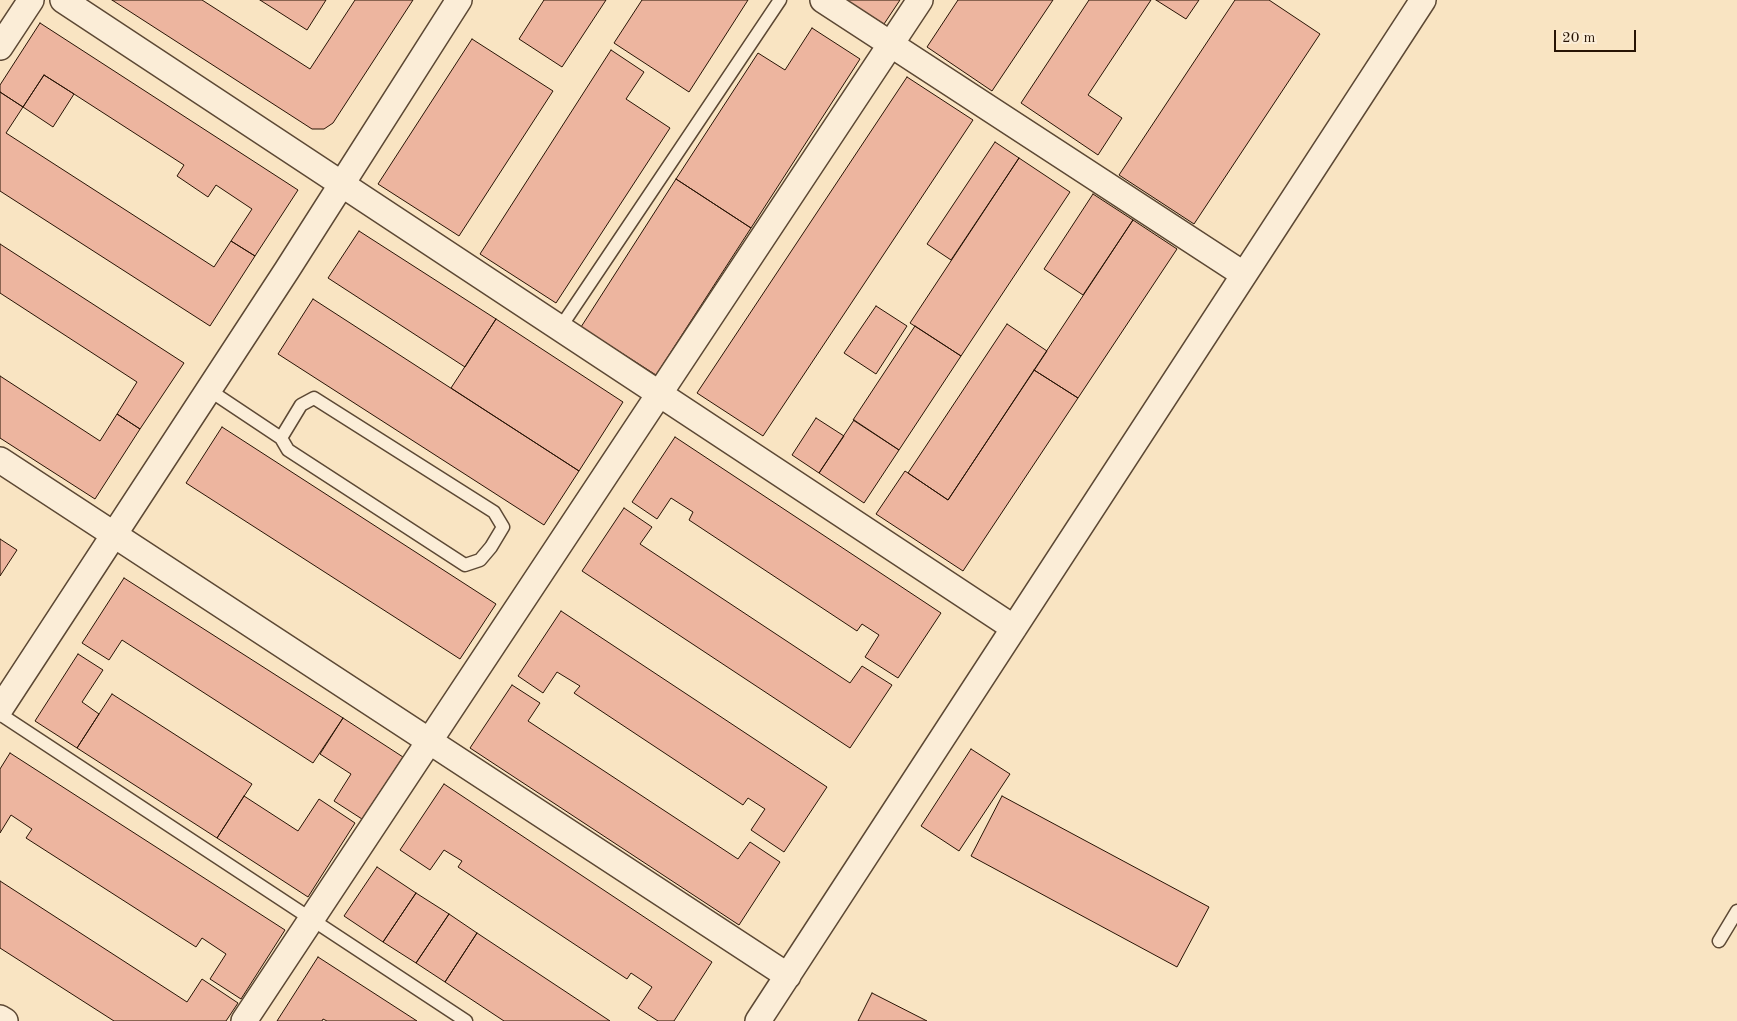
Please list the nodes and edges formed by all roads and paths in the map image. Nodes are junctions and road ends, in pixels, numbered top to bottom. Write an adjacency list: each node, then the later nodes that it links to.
1 (31, 0): 9 (street)
2 (63, 0): 10 (street)
3 (459, 0): 10 (street)
4 (780, 0): 12 (lane)
5 (822, 0): 8 (street)
6 (920, 0): 8 (street)
7 (1423, 0): 11 (street)
8 (890, 44): 11 (street); 14 (street)
9 (0, 47)
10 (342, 184): 12 (street); 13 (street)
11 (1243, 274): 18 (street)
12 (560, 328): 14 (street)
13 (209, 390): 15 (lane); 17 (street)
14 (659, 394): 18 (street); 21 (street)
15 (281, 438): 15 (lane)
16 (0, 460): 17 (street)
17 (114, 535): 19 (street); 21 (street)
18 (1014, 628): 25 (street)
19 (0, 709)
20 (0, 714): 23 (lane)
21 (429, 741): 23 (street); 25 (street)
22 (1737, 911): 24 (lane)
23 (312, 919): 28 (street); 29 (lane)
24 (1719, 941)
25 (788, 976): 30 (street)
26 (0, 1018): 27 (street)
27 (5, 1021)
28 (244, 1021)
29 (466, 1021)
30 (758, 1021)

